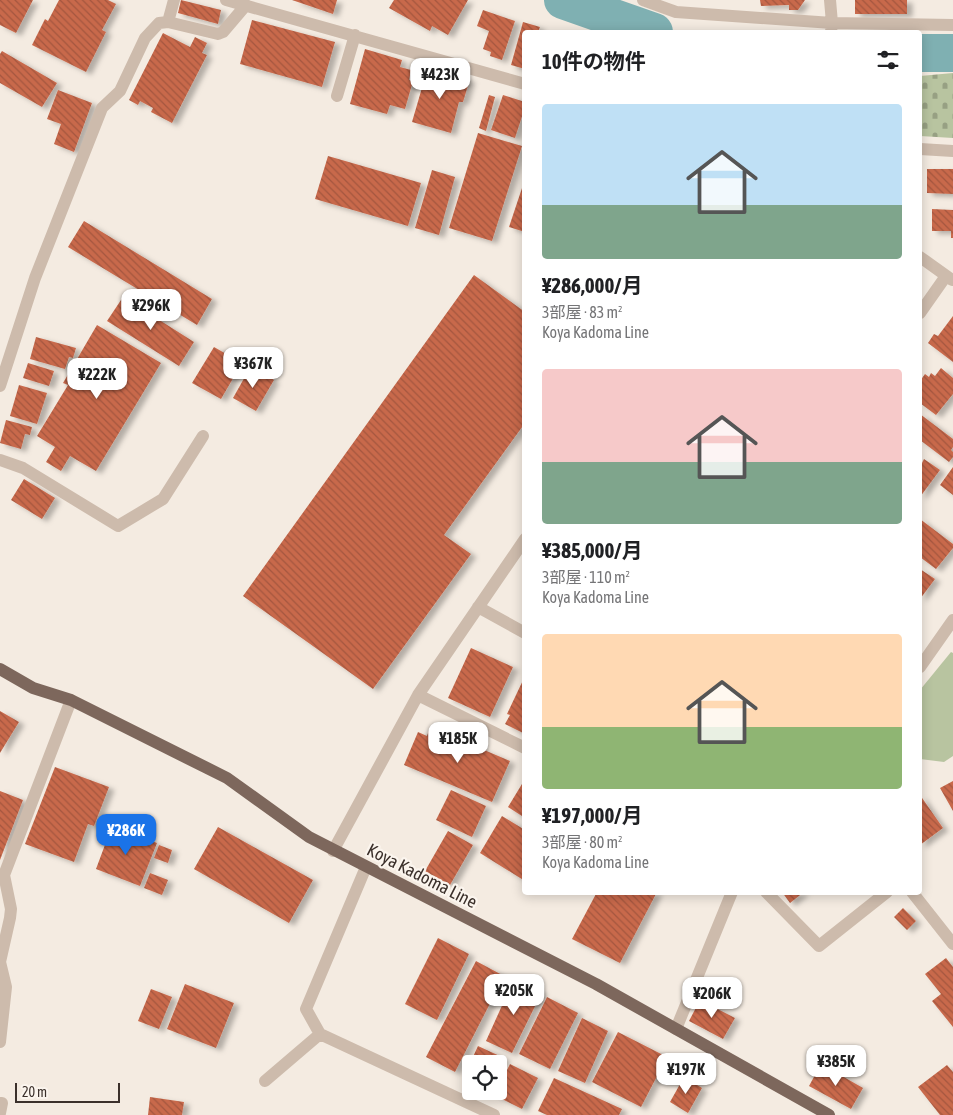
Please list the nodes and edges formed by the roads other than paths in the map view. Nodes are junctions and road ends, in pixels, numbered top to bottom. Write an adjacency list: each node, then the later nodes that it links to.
1 (174, 0): 7 (street)
2 (226, 0): 5 (street)
3 (643, 0): 6 (street)
4 (830, 0): 9 (street)
5 (246, 5): 7 (street); 10 (street)
6 (676, 6): 9 (street)
7 (168, 22): 18 (street)
8 (953, 25): 9 (street)
9 (831, 28)
10 (354, 35): 11 (street); 12 (street)
11 (522, 83)
12 (337, 96)
13 (922, 150): 14 (street)
14 (953, 152)
15 (922, 258): 16 (street)
16 (950, 278): 17 (street)
17 (922, 311)
18 (0, 386)
19 (203, 436): 20 (street)
20 (0, 460)
21 (522, 543): 22 (street)
22 (478, 608): 24 (street); 27 (street)
23 (953, 620): 25 (street)
24 (522, 631)
25 (922, 664)
26 (0, 669): 28 (main road, Koya Kadoma Line)
27 (418, 695): 29 (street); 30 (street)
28 (71, 700): 30 (main road, Koya Kadoma Line); 39 (street)
29 (522, 747)
30 (333, 851): 31 (main road, Koya Kadoma Line)
31 (366, 867): 37 (main road, Koya Kadoma Line); 38 (street)
32 (731, 895): 37 (street)
33 (769, 895): 34 (street)
34 (883, 895)
35 (914, 895): 36 (street)
36 (953, 944)
37 (676, 1029): 42 (main road, Koya Kadoma Line)
38 (320, 1034): 40 (street); 41 (street)
39 (0, 1042)
40 (265, 1081)
41 (494, 1115)
42 (827, 1115)

